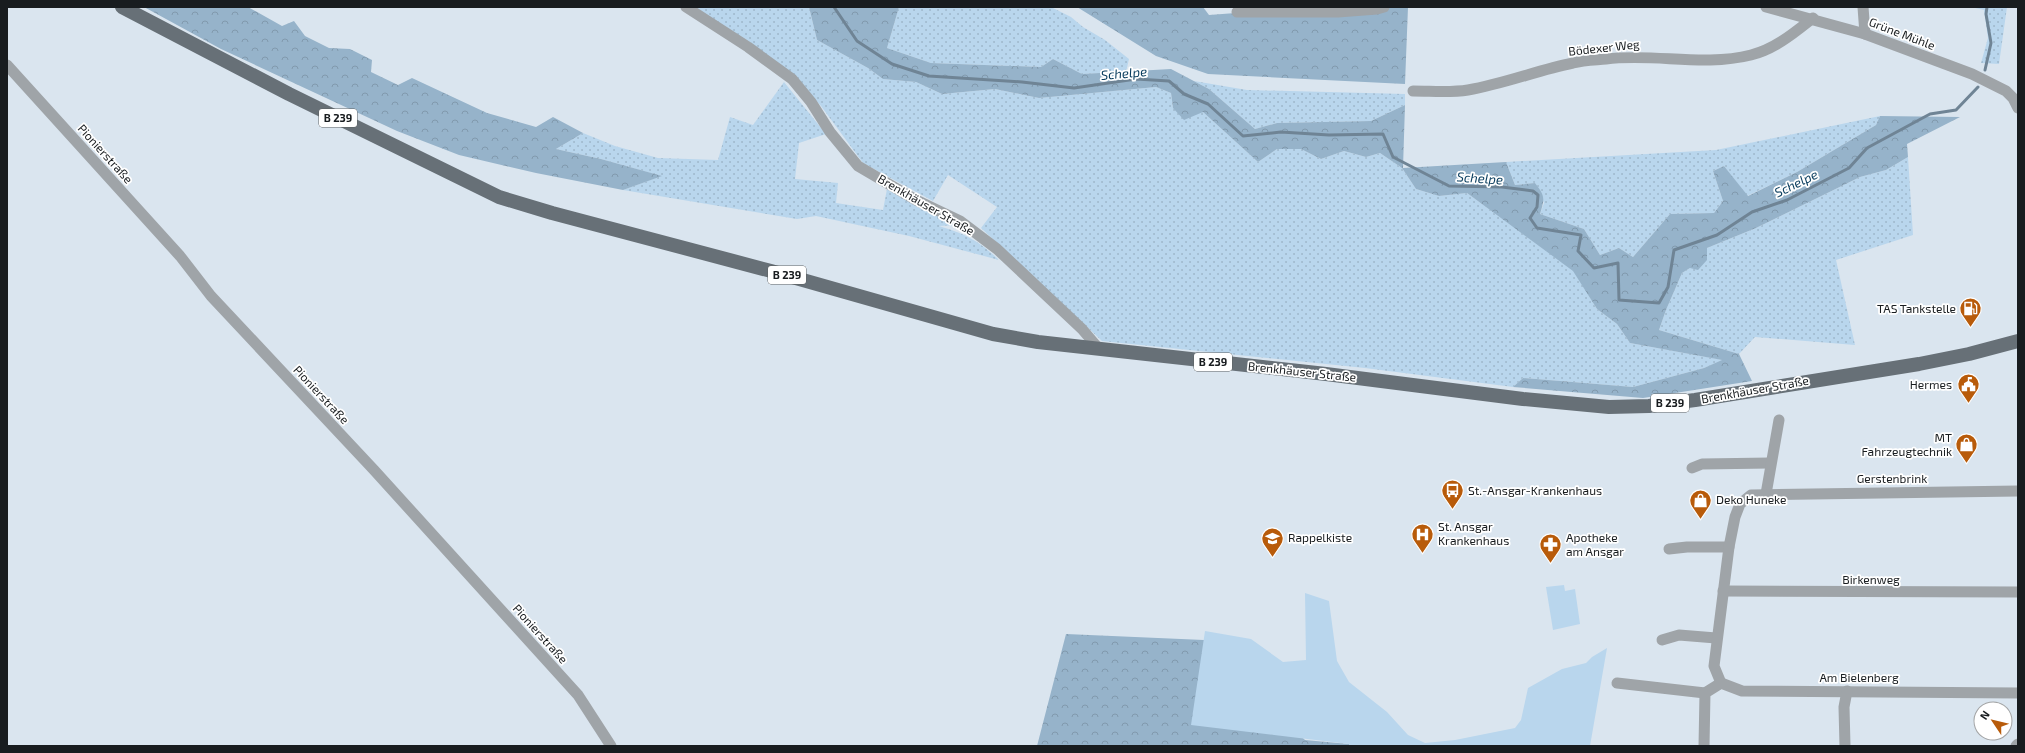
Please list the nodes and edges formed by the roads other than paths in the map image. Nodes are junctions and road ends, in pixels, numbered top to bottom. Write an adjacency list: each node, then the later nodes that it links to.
1 (122, 7): 13 (main road, B 239)
2 (686, 7): 13 (street, Brenkhäuser Straße)
3 (1384, 7): 6 (street)
4 (1766, 7): 7 (street, Grüne Mühle)
5 (1863, 7): 8 (street)
6 (1237, 12)
7 (1813, 18): 8 (street, Grüne Mühle); 10 (street, Bödexer Weg)
8 (1865, 34): 11 (street, Grüne Mühle)
9 (7, 65): 31 (street, Pionierstraße)
10 (1414, 91)
11 (2018, 108)
12 (2018, 341): 13 (main road, Brenkhäuser Straße / B 239)
13 (1099, 349)
14 (1779, 420): 15 (street)
15 (1770, 463): 16 (street); 18 (street)
16 (1692, 468)
17 (2018, 491): 18 (street, Gerstenbrink)
18 (1766, 494): 19 (street, Gerstenbrink)
19 (1729, 547): 20 (street); 21 (street, Gerstenbrink)
20 (1669, 549)
21 (1723, 591): 22 (street, Birkenweg); 23 (street, Gerstenbrink)
22 (2018, 592)
23 (1716, 638): 24 (street); 26 (street, Gerstenbrink)
24 (1662, 640)
25 (1617, 683): 28 (street)
26 (1721, 683): 27 (street, Am Bielenberg); 28 (street)
27 (1847, 691): 29 (street, Am Bielenberg); 33 (street)
28 (1705, 692): 32 (street)
29 (2018, 693)
30 (2018, 744): 34 (street)
31 (611, 746)
32 (1704, 746)
33 (1845, 746)
34 (2016, 746)

